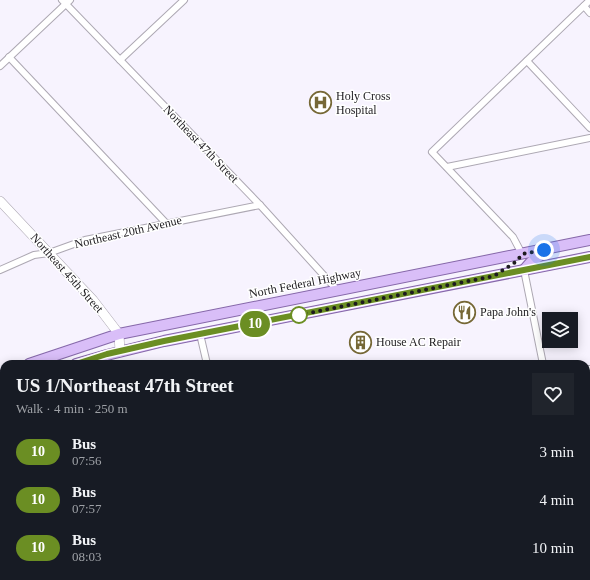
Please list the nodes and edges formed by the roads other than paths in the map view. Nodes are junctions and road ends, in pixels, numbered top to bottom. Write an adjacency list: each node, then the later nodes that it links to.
1 (184, 0): 7 (street)
2 (590, 0): 4 (street)
3 (66, 1): 6 (street); 7 (street, Northeast 47th Street)
4 (584, 6): 5 (street); 8 (street)
5 (590, 13)
6 (9, 56): 9 (street); 15 (street)
7 (120, 60): 14 (street, Northeast 47th Street)
8 (527, 61): 10 (street); 12 (street)
9 (0, 66)
10 (590, 128)
11 (590, 138): 12 (street)
12 (446, 167): 19 (street)
13 (0, 201): 18 (street, Northeast 45th Street)
14 (260, 205): 15 (street, Northeast 20th Avenue); 24 (street, Northeast 47th Street)
15 (165, 222): 18 (street, Northeast 20th Avenue)
16 (590, 240): 17 (main road, North Federal Highway)
17 (554, 248): 19 (main road, North Federal Highway); 22 (main road)
18 (50, 253): 21 (street, Northeast 20th Avenue); 26 (street, Northeast 45th Street)
19 (522, 254): 23 (main road); 24 (main road, North Federal Highway)
20 (590, 257): 22 (main road)
21 (0, 270)
22 (524, 270): 23 (main road); 32 (street)
23 (494, 276): 27 (main road)
24 (338, 291): 25 (main road, North Federal Highway)
25 (217, 314): 26 (main road, North Federal Highway); 27 (main road)
26 (119, 334): 28 (street); 29 (main road, North Federal Highway)
27 (200, 334): 28 (main road); 31 (street)
28 (120, 352): 30 (main road)
29 (41, 360)
30 (91, 360)
31 (206, 360)
32 (543, 360)

